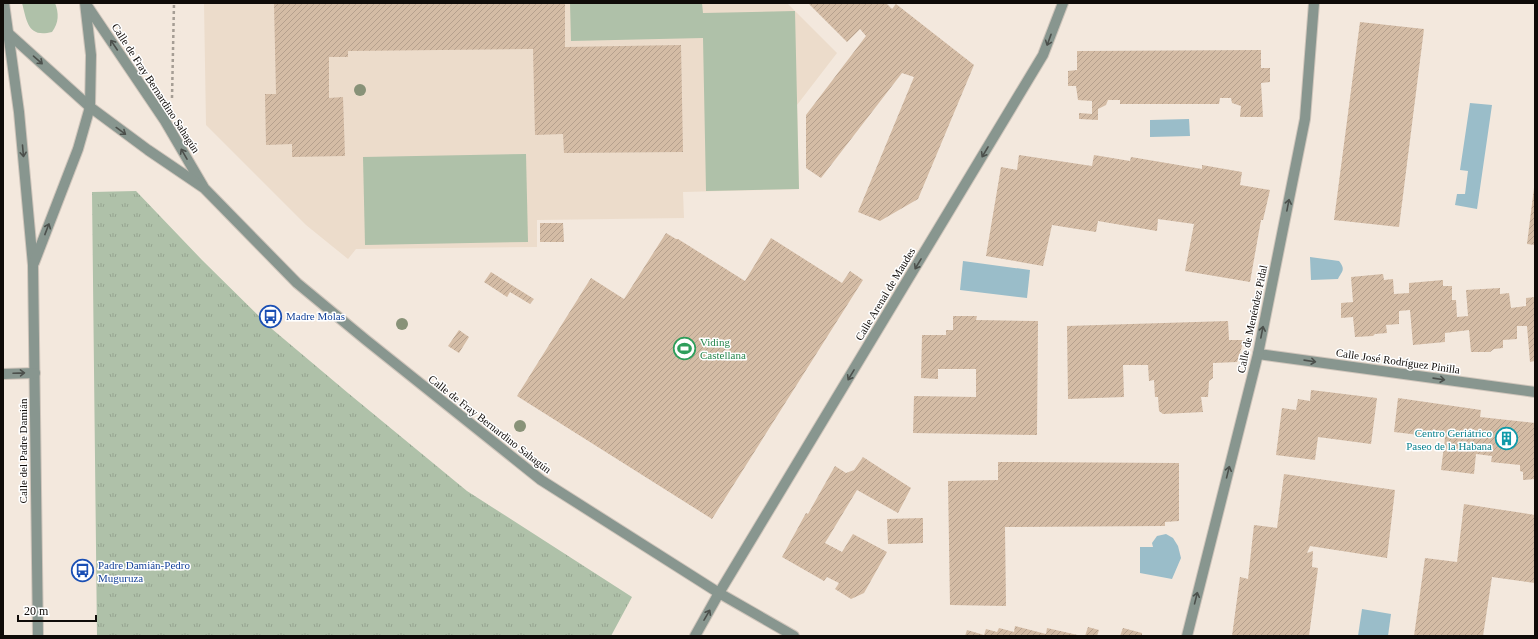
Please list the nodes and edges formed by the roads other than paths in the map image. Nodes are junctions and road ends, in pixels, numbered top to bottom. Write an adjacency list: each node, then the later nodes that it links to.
1 (4, 3): 5 (street, Calle del Padre Damián)
2 (85, 3): 6 (street, Calle del Padre Damián); 7 (street, Calle de Fray Bernardino Sahagún, one-way to 2)
3 (1063, 3): 13 (street, Calle Arenal de Maudes, one-way to 13)
4 (1314, 3): 9 (street, Calle de Menéndez Pidal, one-way to 4)
5 (9, 34): 6 (street, Calle de Fray Bernardino Sahagún, one-way to 6); 8 (street, Calle del Padre Damián, one-way to 8)
6 (90, 108): 7 (street, Calle de Fray Bernardino Sahagún, one-way to 7); 8 (street, Calle del Padre Damián, one-way to 6)
7 (204, 188): 13 (street, Calle de Fray Bernardino Sahagún)
8 (33, 265): 10 (street, Calle del Padre Damián)
9 (1258, 354): 12 (street, Calle José Rodríguez Pinilla, one-way to 12); 17 (street, Calle de Menéndez Pidal, one-way to 9)
10 (35, 373): 11 (street, one-way to 10); 14 (street, Calle del Padre Damián)
11 (3, 374)
12 (1535, 392)
13 (719, 593): 15 (street, Calle Arenal de Maudes, one-way to 13); 16 (street, Calle de Fray Bernardino Sahagún)
14 (38, 636)
15 (695, 636)
16 (794, 636)
17 (1187, 636)

